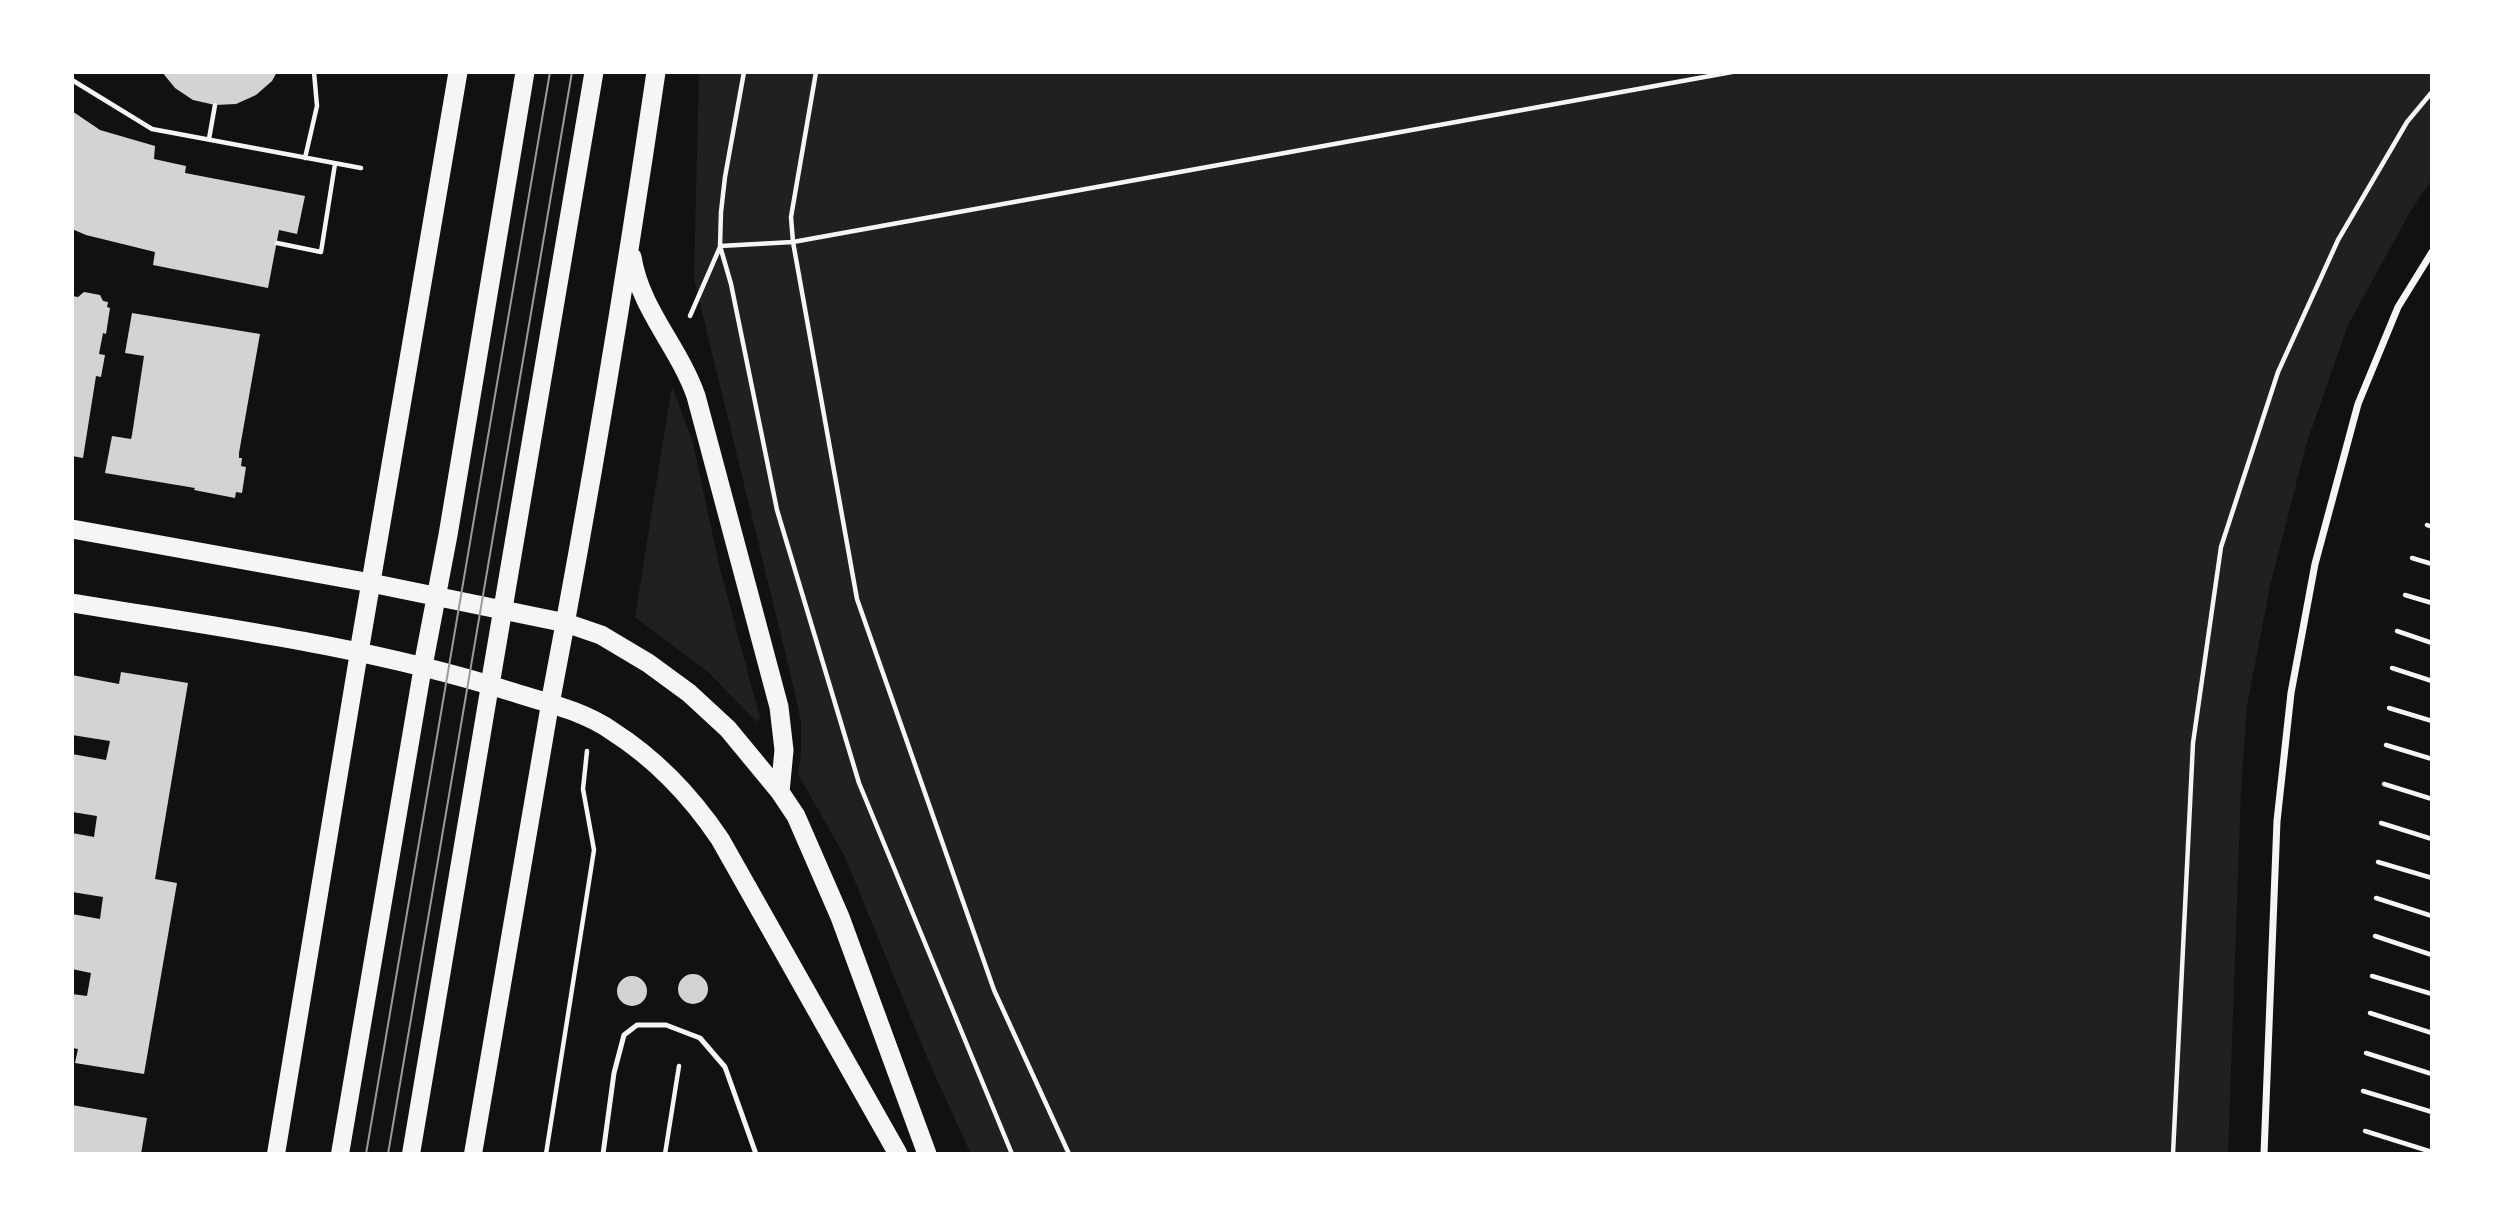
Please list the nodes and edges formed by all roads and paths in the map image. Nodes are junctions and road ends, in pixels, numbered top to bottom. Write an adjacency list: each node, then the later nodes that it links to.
1 (314, 72): 13 (path)
2 (458, 72): 25 (highway)
3 (525, 72): 27 (highway)
4 (594, 72): 30 (highway)
5 (656, 72): 18 (highway)
6 (744, 72): 19 (path)
7 (816, 72): 16 (path)
8 (1732, 72): 16 (path)
9 (72, 80): 12 (path)
10 (2432, 92): 79 (path)
11 (215, 105): 12 (path)
12 (209, 139): 13 (path)
13 (306, 158): 14 (path)
14 (335, 164): 15 (path); 17 (path)
15 (361, 168)
16 (793, 242): 19 (path); 78 (path)
17 (277, 243)
18 (630, 246): 21 (highway); 31 (highway)
19 (720, 246): 21 (path); 77 (path)
20 (2432, 252): 80 (street)
21 (675, 350): 46 (highway)
22 (72, 529): 25 (highway)
23 (2412, 558): 24 (path)
24 (2432, 564)
25 (371, 583): 27 (highway); 34 (highway)
26 (2405, 595): 29 (path)
27 (437, 597): 30 (highway); 35 (highway)
28 (72, 603): 34 (highway)
29 (2432, 603)
30 (503, 610): 31 (highway); 38 (highway)
31 (566, 624): 39 (highway); 46 (highway)
32 (2397, 631): 33 (path)
33 (2432, 643)
34 (359, 652): 35 (highway); 67 (main road)
35 (424, 666): 38 (highway); 68 (main road)
36 (2392, 668): 37 (path)
37 (2432, 681)
38 (490, 685): 39 (highway); 69 (main road)
39 (550, 704): 41 (highway); 70 (main road)
40 (2389, 708): 42 (path)
41 (592, 719): 71 (path); 75 (highway)
42 (2432, 721)
43 (2386, 745): 44 (path)
44 (2432, 760)
45 (2384, 784): 47 (path)
46 (780, 792): 76 (highway)
47 (2432, 799)
48 (2381, 823): 49 (path)
49 (2432, 839)
50 (2378, 862): 51 (path)
51 (2432, 878)
52 (2376, 898): 53 (path)
53 (2432, 916)
54 (2375, 936): 55 (path)
55 (2432, 955)
56 (2372, 975): 57 (path)
57 (2432, 994)
58 (2370, 1013): 59 (path)
59 (2432, 1033)
60 (2366, 1053): 62 (path)
61 (679, 1066): 73 (path)
62 (2432, 1074)
63 (2363, 1091): 64 (path)
64 (2432, 1112)
65 (2365, 1131): 66 (path)
66 (2432, 1152)
67 (280, 1154)
68 (340, 1154)
69 (411, 1154)
70 (473, 1154)
71 (546, 1154)
72 (603, 1154): 74 (lane)
73 (665, 1154)
74 (756, 1154)
75 (898, 1154)
76 (928, 1154)
77 (1012, 1154)
78 (1069, 1154)
79 (2173, 1154)
80 (2264, 1154)

